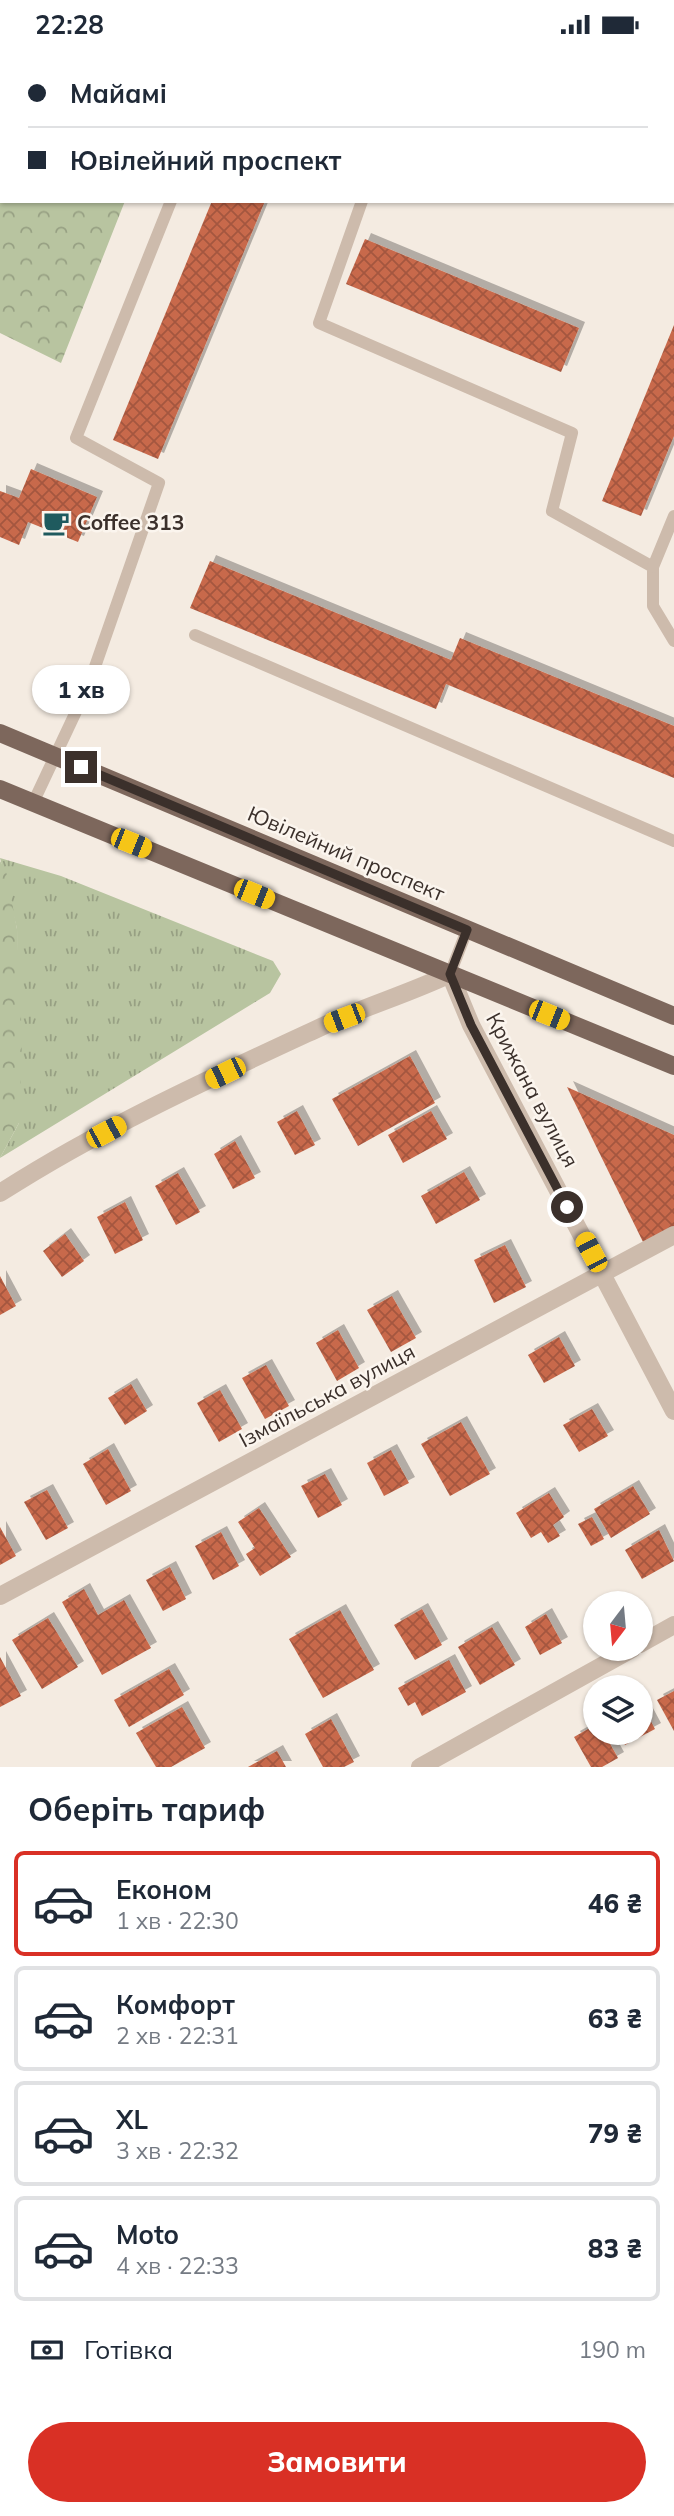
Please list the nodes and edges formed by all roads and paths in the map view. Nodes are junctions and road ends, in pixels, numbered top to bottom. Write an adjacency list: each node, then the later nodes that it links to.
1 (170, 203): 8 (lane)
2 (361, 203): 4 (lane)
3 (674, 516): 4 (lane)
4 (653, 567): 6 (lane)
5 (195, 635): 11 (lane)
6 (674, 641)
7 (0, 733): 8 (main road, Ювілейний проспект)
8 (55, 757): 10 (lane); 12 (main road, Ювілейний проспект)
9 (0, 789): 10 (main road)
10 (33, 803): 13 (main road)
11 (674, 841)
12 (467, 930): 13 (lane); 14 (main road, Ювілейний проспект)
13 (450, 974): 15 (main road); 16 (street); 18 (street, Крижана вулиця)
14 (674, 1016)
15 (674, 1066)
16 (0, 1193)
17 (674, 1235): 18 (street, Ізмаїльська вулиця)
18 (603, 1275): 19 (street, Крижана вулиця); 20 (street, Ізмаїльська вулиця)
19 (674, 1411)
20 (0, 1596)
21 (674, 1625): 22 (street)
22 (653, 1637)
23 (610, 1661): 24 (street)
24 (420, 1767)

